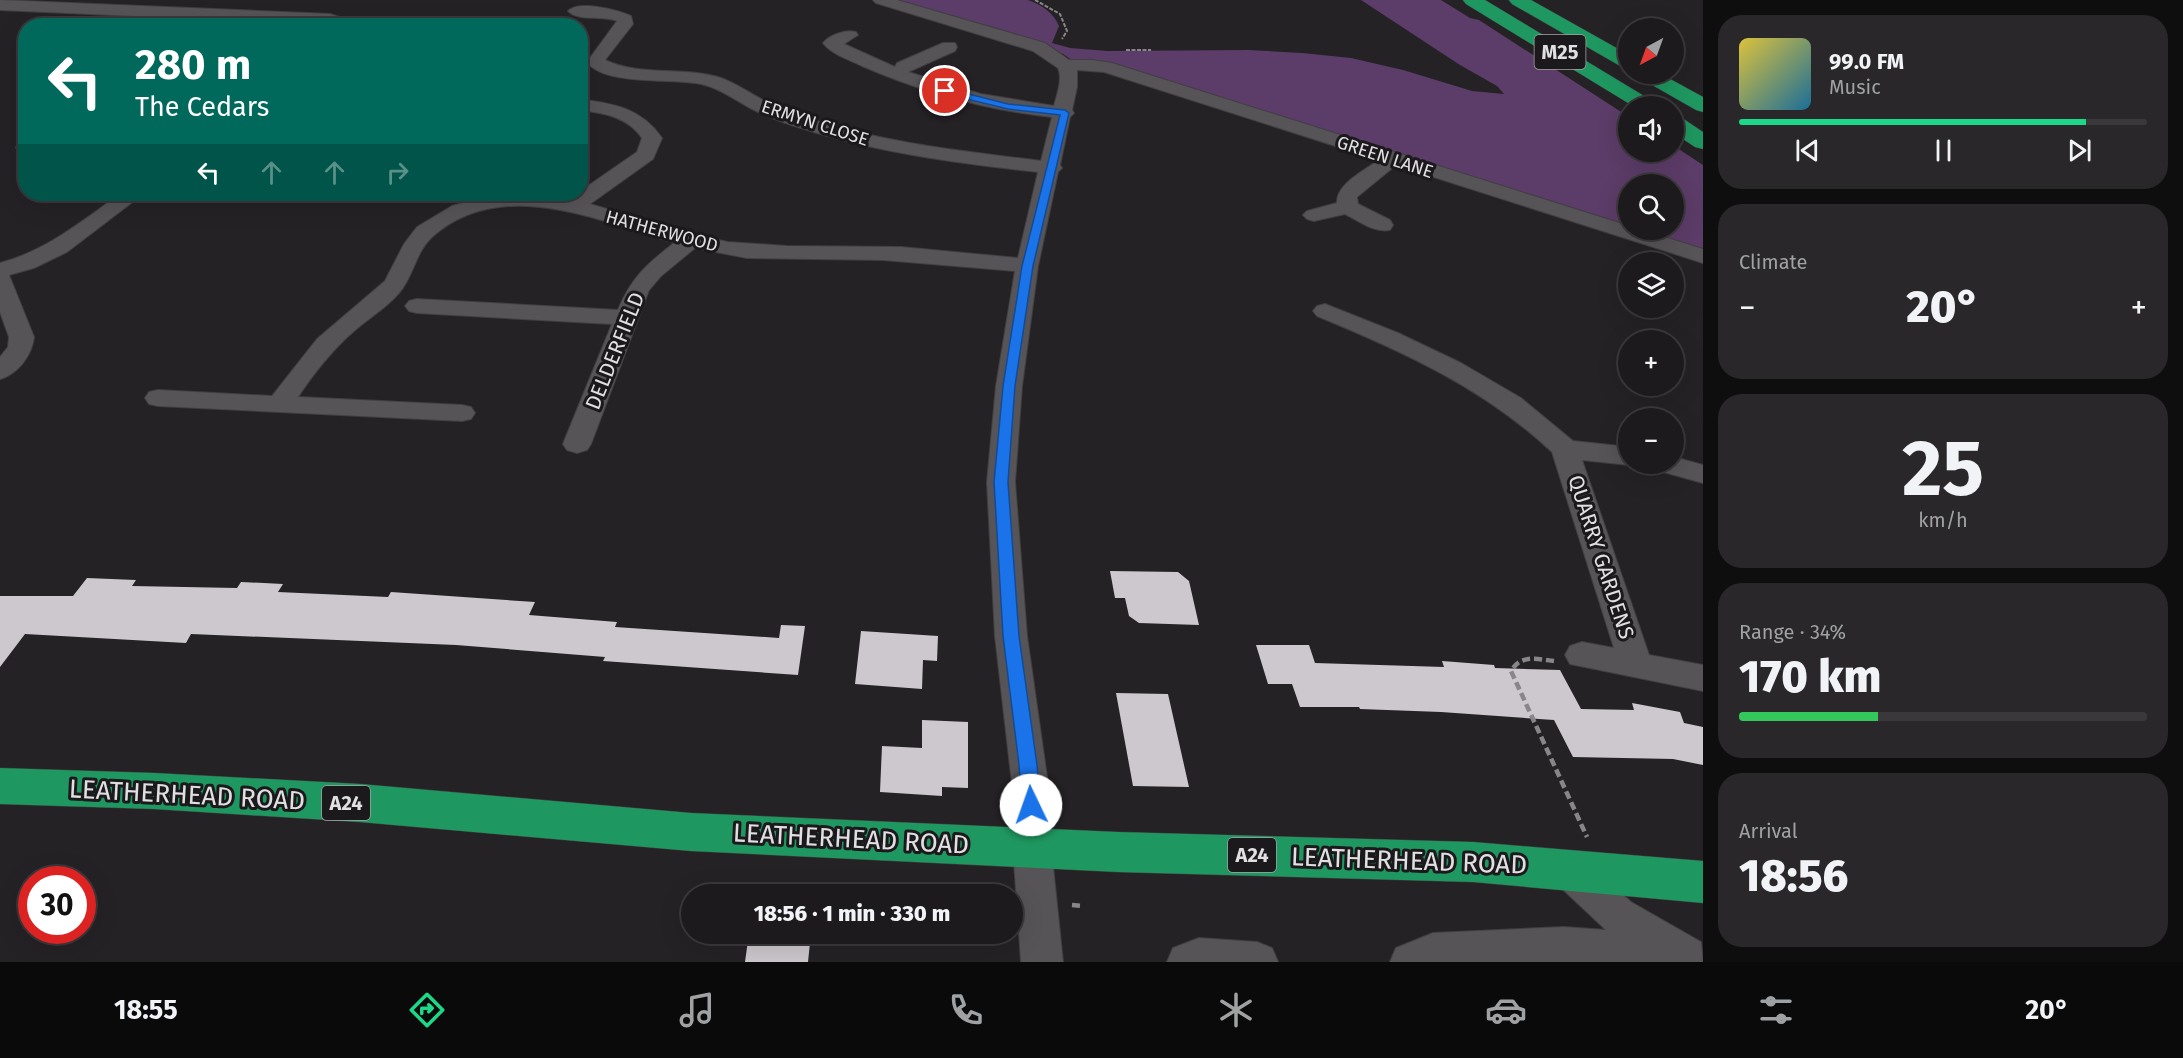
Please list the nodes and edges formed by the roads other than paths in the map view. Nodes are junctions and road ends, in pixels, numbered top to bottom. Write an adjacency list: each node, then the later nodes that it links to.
1 (881, 0): 10 (street, GREEN LANE)
2 (1472, 0): 15 (highway, M25)
3 (1518, 0): 9 (highway, M25)
4 (0, 5): 6 (street)
5 (584, 8): 22 (street, ERMYN CLOSE)
6 (306, 18)
7 (850, 35): 13 (street)
8 (949, 47): 11 (street)
9 (1618, 57)
10 (1056, 58): 18 (street); 21 (street, GREEN LANE)
11 (920, 59): 12 (street); 13 (street)
12 (945, 65)
13 (898, 74): 18 (street)
14 (1664, 84): 17 (highway)
15 (1631, 96)
16 (588, 105): 23 (street)
17 (1703, 106)
18 (1065, 113): 22 (street)
19 (1684, 130): 20 (highway)
20 (1703, 142)
21 (1392, 159): 29 (street); 33 (street, GREEN LANE)
22 (1052, 168): 34 (street)
23 (588, 196)
24 (123, 201): 35 (street)
25 (486, 201): 42 (street, HATHERWOOD)
26 (550, 201): 28 (street, HATHERWOOD)
27 (580, 201): 28 (street)
28 (573, 206): 32 (street, HATHERWOOD)
29 (1348, 207): 30 (street); 31 (street)
30 (1314, 215)
31 (1382, 225)
32 (689, 242): 34 (street, HATHERWOOD); 39 (street, DELDERFIELD)
33 (1703, 256)
34 (1027, 266): 53 (street)
35 (0, 270)
36 (0, 278): 40 (street)
37 (417, 306): 39 (street)
38 (1325, 311): 45 (street, QUARRY GARDENS)
39 (626, 318): 44 (street, DELDERFIELD)
40 (0, 371)
41 (158, 398): 42 (street)
42 (280, 403): 43 (street)
43 (462, 412)
44 (577, 444)
45 (1565, 449): 46 (street, QUARRY GARDENS); 50 (street, QUARRY GARDENS)
46 (1618, 455)
47 (1684, 469): 48 (street)
48 (1703, 474)
49 (1582, 655): 50 (street, QUARRY GARDENS)
50 (1636, 665): 51 (street, QUARRY GARDENS)
51 (1703, 678)
52 (0, 786): 53 (highway, LEATHERHEAD ROAD / A24)
53 (1032, 847): 54 (highway, LEATHERHEAD ROAD / A24); 57 (street)
54 (1578, 855): 55 (highway, LEATHERHEAD ROAD / A24); 56 (street)
55 (1703, 882)
56 (1691, 959): 60 (street)
57 (1042, 962)
58 (1188, 962): 59 (street)
59 (1257, 962)
60 (1411, 962)

